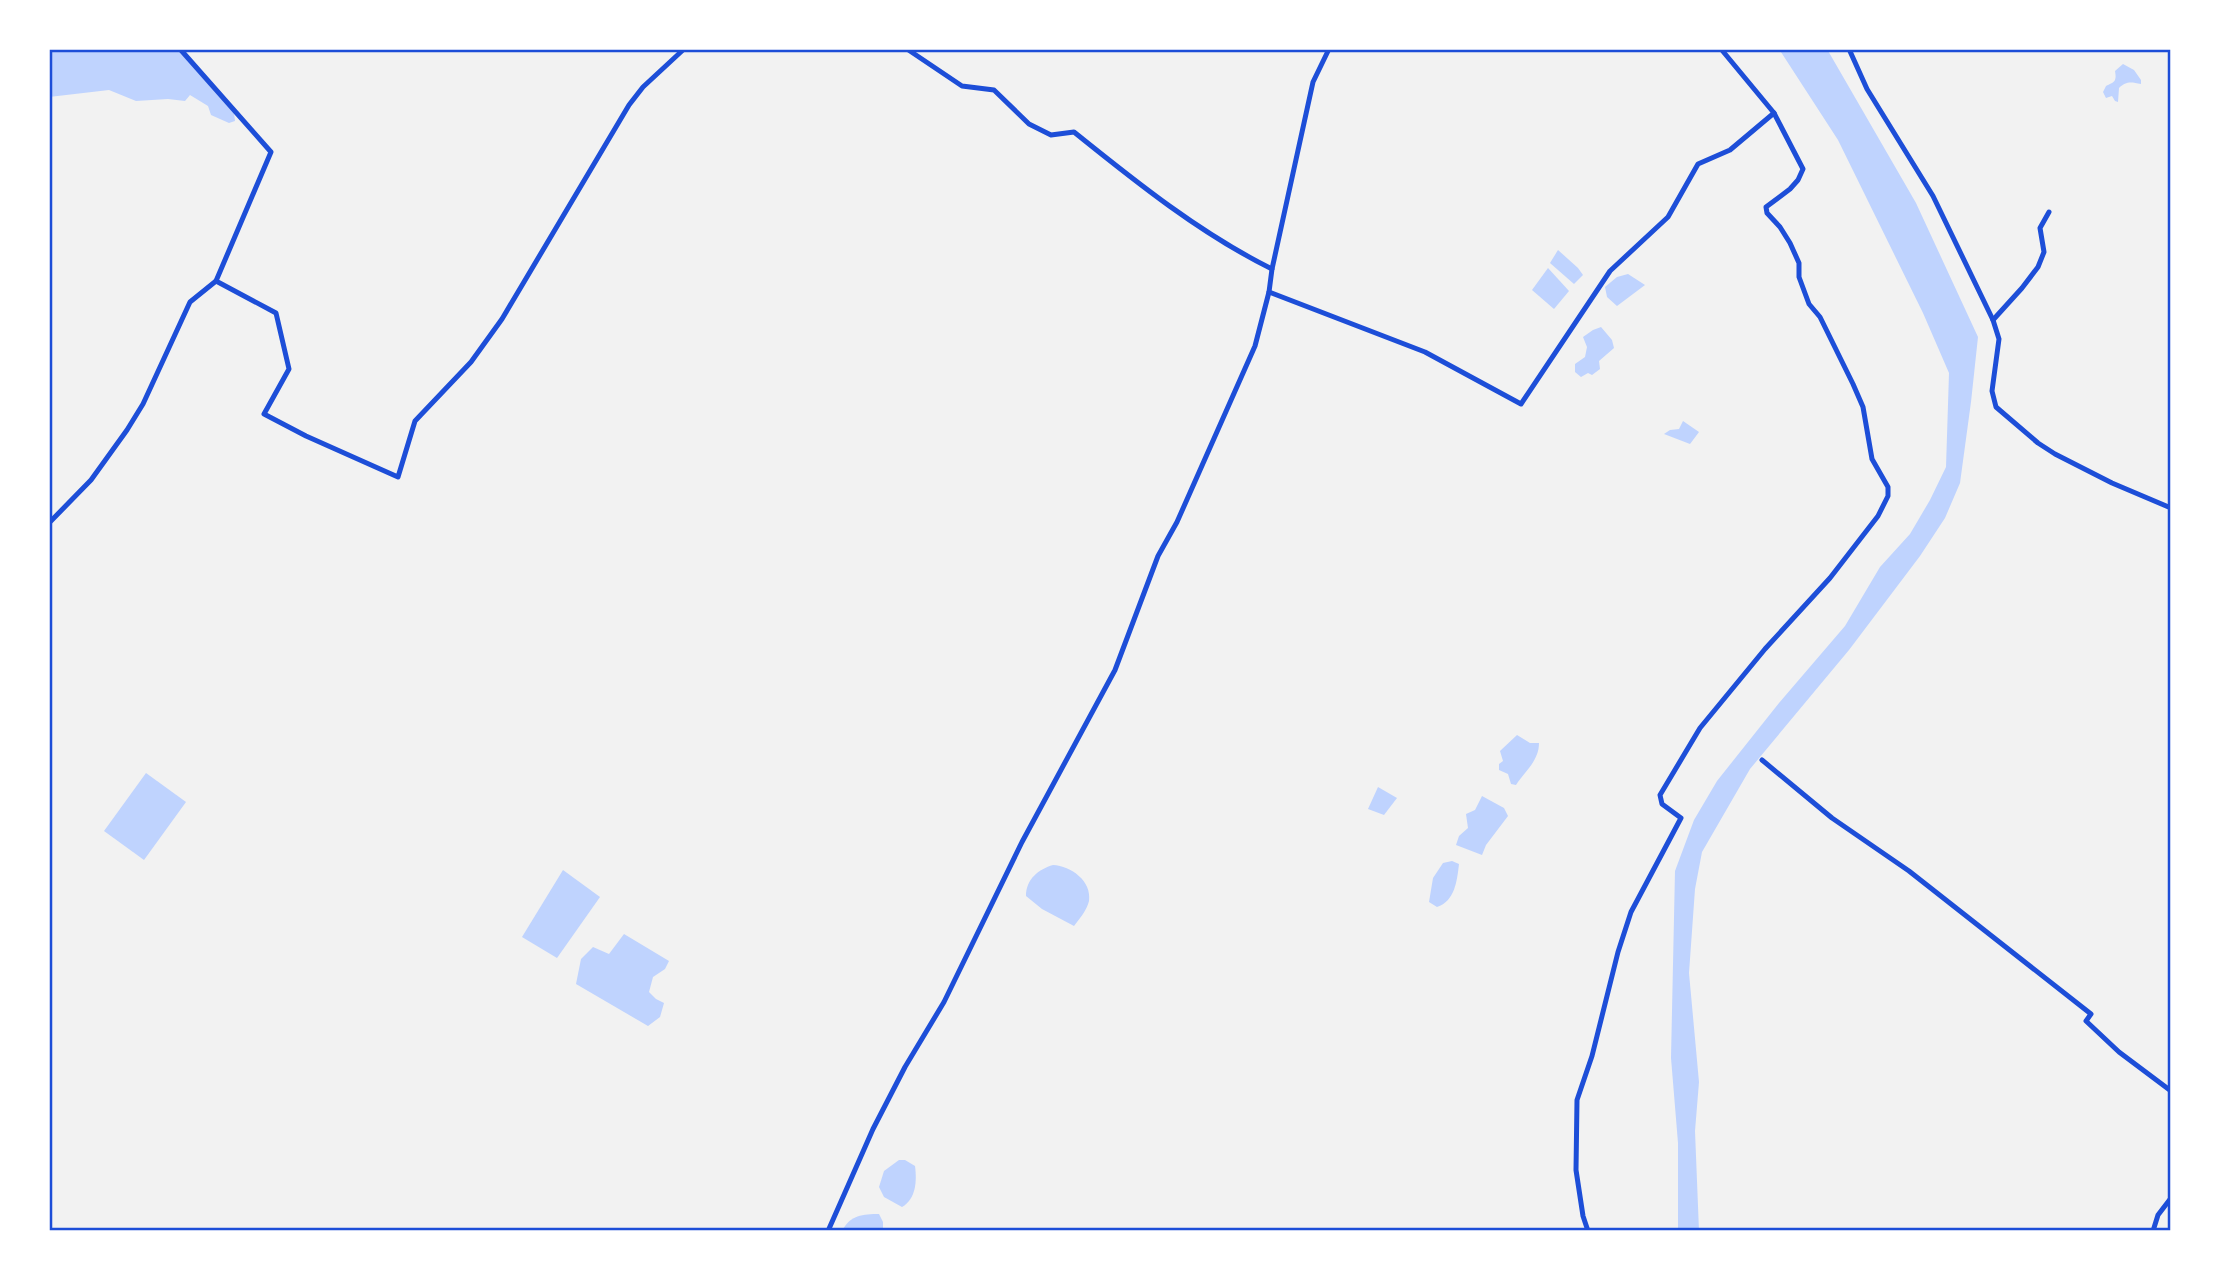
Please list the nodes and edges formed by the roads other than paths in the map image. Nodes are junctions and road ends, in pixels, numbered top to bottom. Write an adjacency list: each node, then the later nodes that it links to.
1 (180, 49): 10 (street)
2 (684, 49): 10 (street)
3 (907, 49): 9 (street)
4 (1329, 49): 9 (street)
5 (1721, 49): 7 (street)
6 (1849, 49): 12 (street)
7 (1774, 113): 11 (street); 19 (street)
8 (2049, 212): 12 (street)
9 (1272, 269): 11 (street)
10 (216, 281): 14 (street)
11 (1269, 292): 18 (street)
12 (1993, 320): 13 (street)
13 (2171, 508)
14 (49, 523)
15 (1762, 760): 16 (street)
16 (2171, 1091)
17 (2171, 1198): 20 (street)
18 (828, 1231)
19 (1588, 1231)
20 (2153, 1231)

